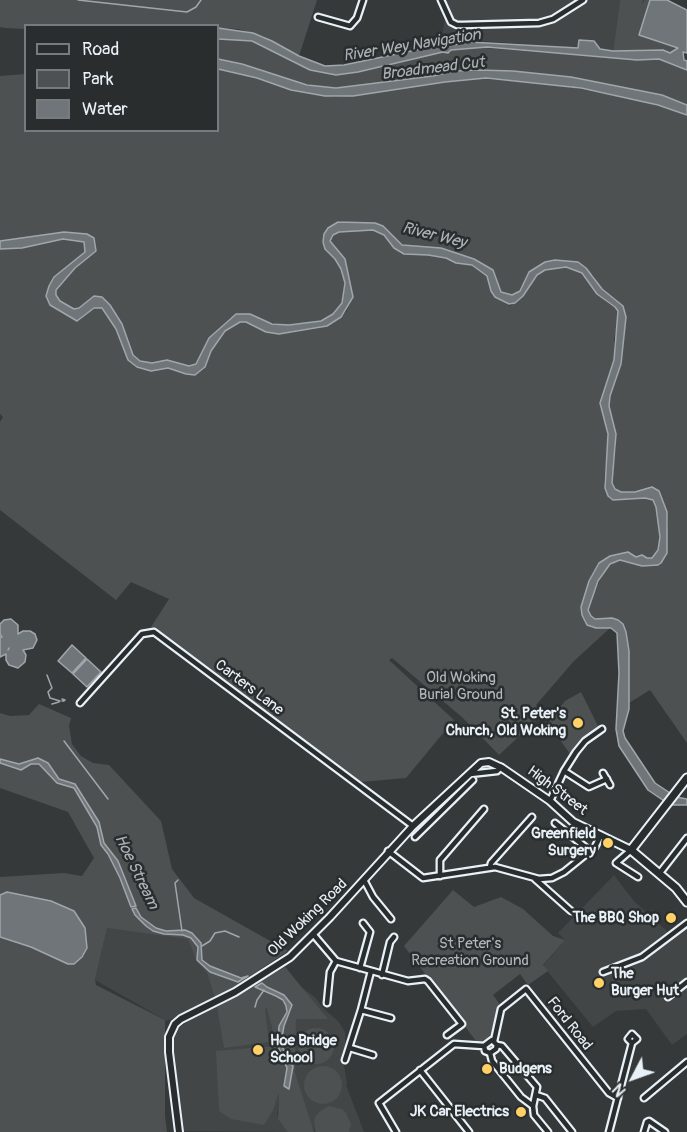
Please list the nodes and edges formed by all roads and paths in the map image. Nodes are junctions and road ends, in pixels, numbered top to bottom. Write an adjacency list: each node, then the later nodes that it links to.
1 (363, 0): 4 (street)
2 (441, 0): 3 (street)
3 (583, 0)
4 (318, 17)
5 (80, 703): 20 (street, Carters Lane)
6 (602, 729): 8 (street)
7 (498, 765): 14 (main road, High Street); 15 (main road, Old Woking Road)
8 (564, 771): 11 (street); 14 (street)
9 (603, 773): 11 (street)
10 (687, 778): 26 (main road)
11 (607, 779): 13 (street)
12 (472, 780): 16 (street)
13 (610, 785)
14 (550, 801): 21 (main road, High Street)
15 (438, 802): 16 (street); 20 (main road, Old Woking Road)
16 (444, 808): 22 (street)
17 (484, 809): 30 (street)
18 (532, 816): 28 (street)
19 (555, 823): 25 (street)
20 (413, 826): 27 (main road, Old Woking Road)
21 (601, 835): 25 (street); 26 (main road, High Street)
22 (414, 837)
23 (687, 838): 24 (street)
24 (684, 846): 29 (street)
25 (590, 850): 33 (street)
26 (631, 850): 29 (main road, High Street); 31 (street)
27 (388, 852): 32 (street); 34 (main road, Old Woking Road)
28 (490, 867): 30 (street); 35 (street)
29 (659, 874): 38 (main road, High Street)
30 (440, 876): 32 (street)
31 (638, 877)
32 (423, 878): 36 (street)
33 (552, 878): 35 (street); 37 (street)
34 (364, 879): 40 (street); 43 (main road, Old Woking Road)
35 (535, 879): 37 (street)
36 (422, 885)
37 (547, 889): 39 (street)
38 (687, 902)
39 (571, 911)
40 (391, 919)
41 (363, 923): 46 (street)
42 (687, 923): 48 (street)
43 (313, 934): 45 (street); 69 (main road, Old Woking Road)
44 (394, 937): 49 (street)
45 (336, 962): 46 (street); 52 (street)
46 (360, 968): 47 (street)
47 (371, 971): 49 (street); 53 (street)
48 (603, 972)
49 (382, 975): 55 (street)
50 (687, 982): 51 (street)
51 (668, 997)
52 (327, 1003)
53 (361, 1010): 54 (street); 59 (street)
54 (392, 1018)
55 (447, 1035)
56 (495, 1043): 58 (street); 60 (street); 65 (street); 66 (street, Ford Road)
57 (632, 1043): 66 (street)
58 (484, 1046): 60 (street); 64 (street)
59 (350, 1048): 61 (street); 62 (street)
60 (490, 1053): 68 (street)
61 (374, 1055)
62 (345, 1060)
63 (687, 1062): 67 (street)
64 (420, 1070): 70 (street); 71 (street)
65 (536, 1095): 68 (street); 73 (street)
66 (618, 1098): 74 (street)
67 (644, 1098)
68 (533, 1106): 72 (street)
69 (179, 1132)
70 (396, 1132)
71 (469, 1132)
72 (548, 1132)
73 (572, 1132)
74 (609, 1132)
75 (644, 1132): 76 (street)
76 (665, 1132)

